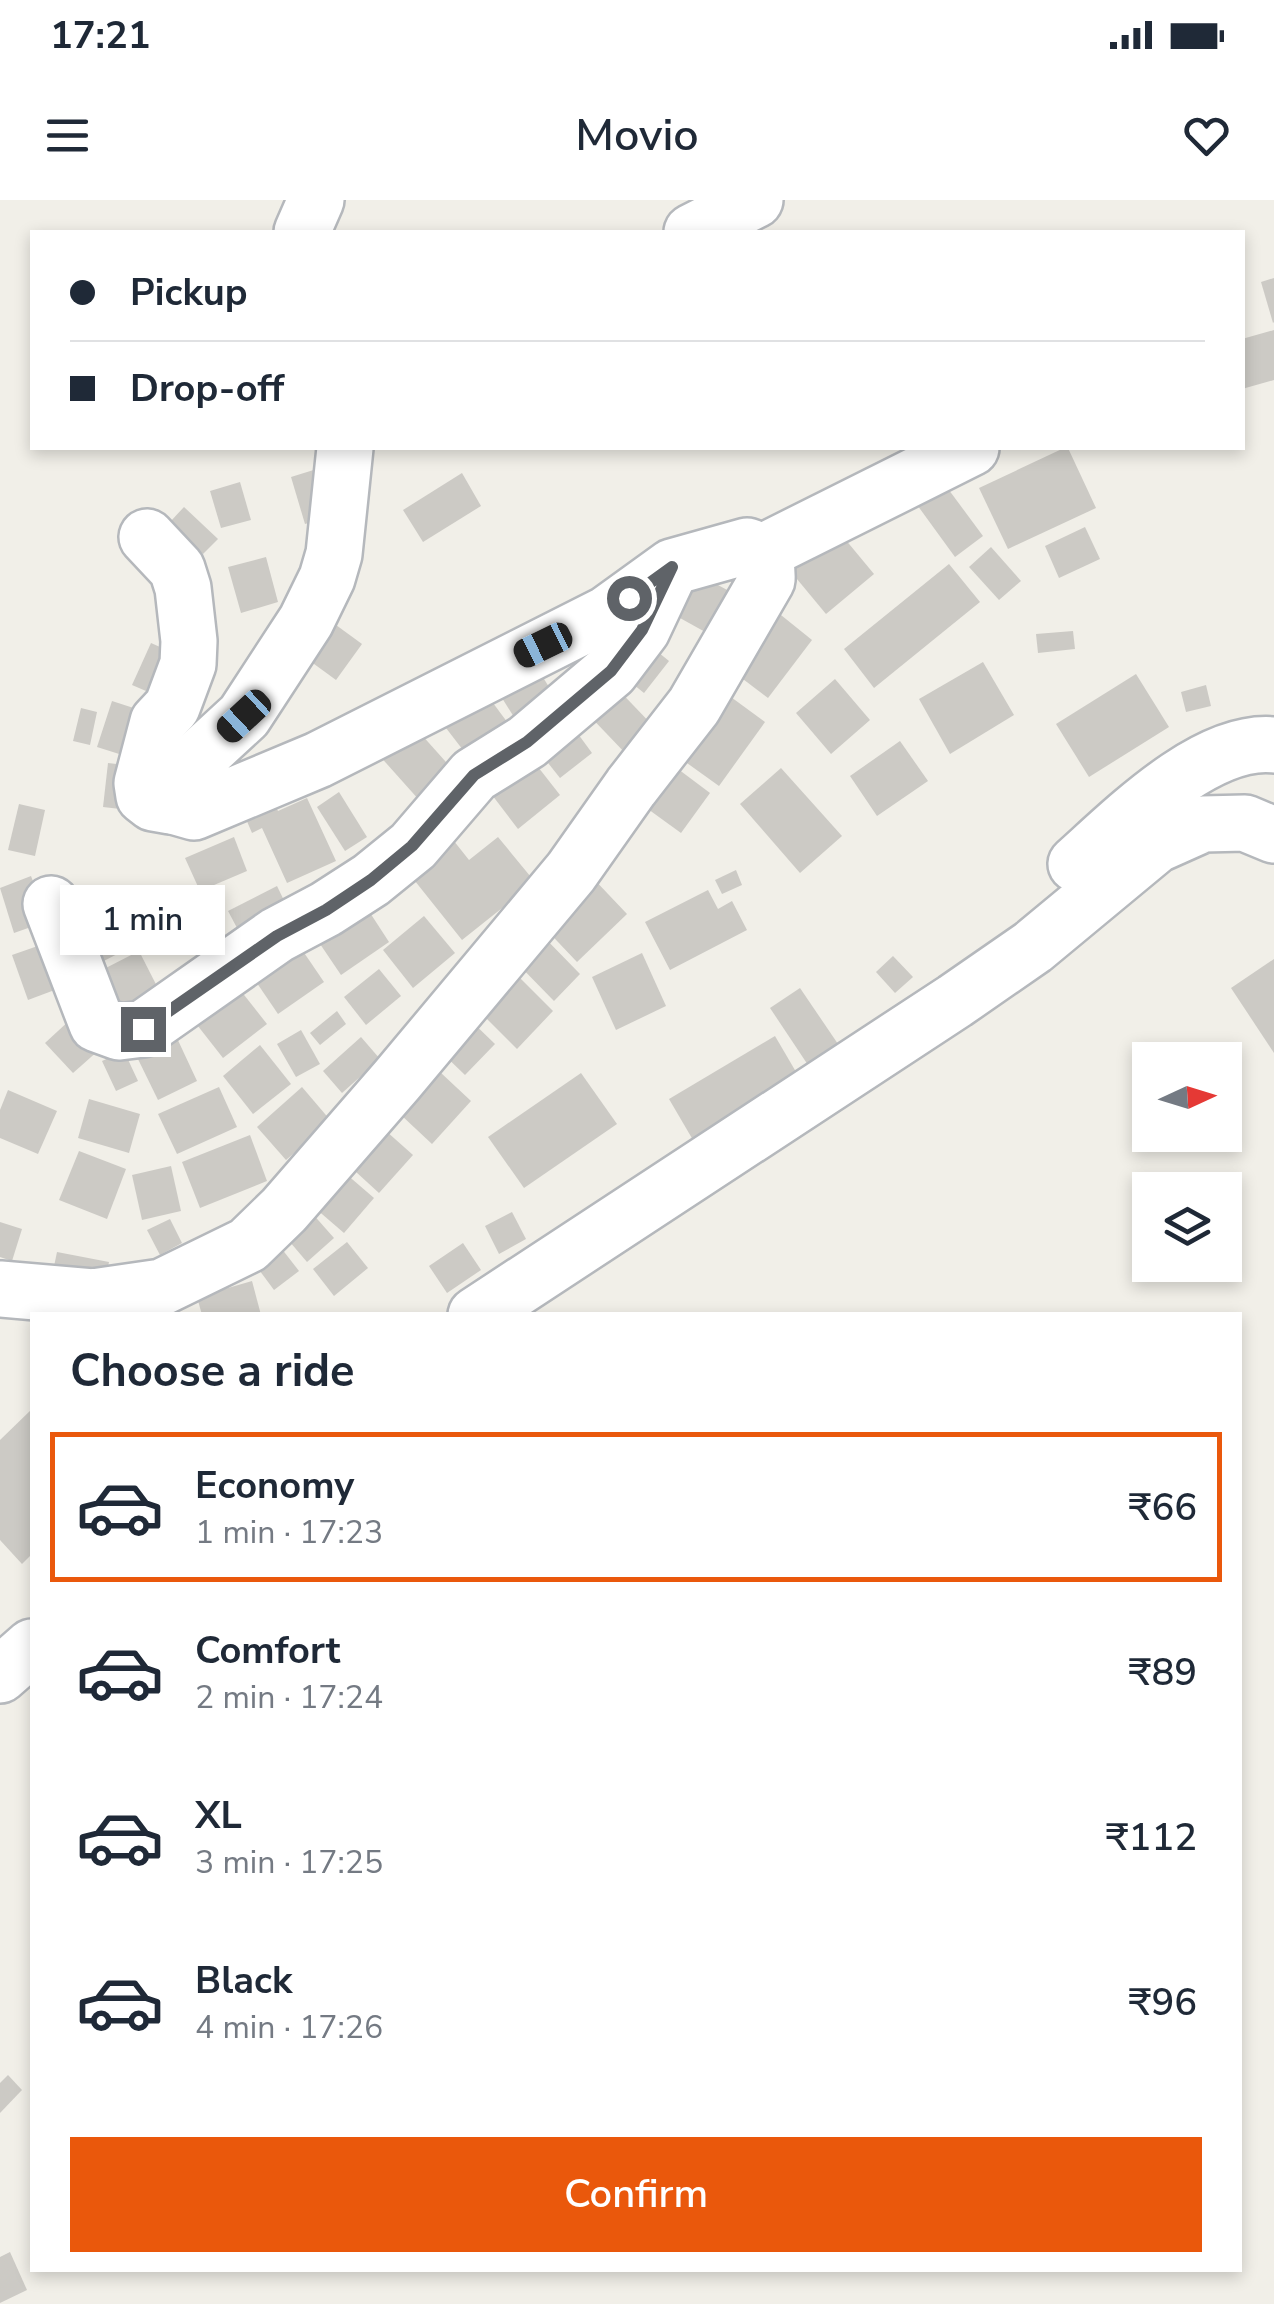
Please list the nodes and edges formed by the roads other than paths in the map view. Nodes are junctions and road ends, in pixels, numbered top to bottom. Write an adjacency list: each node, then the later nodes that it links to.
1 (316, 200): 3 (street)
2 (756, 200): 4 (street)
3 (303, 230)
4 (696, 230)
5 (345, 450): 11 (street)
6 (967, 450): 8 (street)
7 (147, 538): 11 (street)
8 (761, 553): 9 (street); 15 (street)
9 (672, 567): 11 (street); 13 (street)
10 (1274, 744): 14 (street)
11 (173, 806)
12 (1274, 835): 14 (street)
13 (51, 904)
14 (992, 975): 16 (street)
15 (0, 1290)
16 (481, 1312)
17 (30, 1649): 18 (street)
18 (0, 1675)

